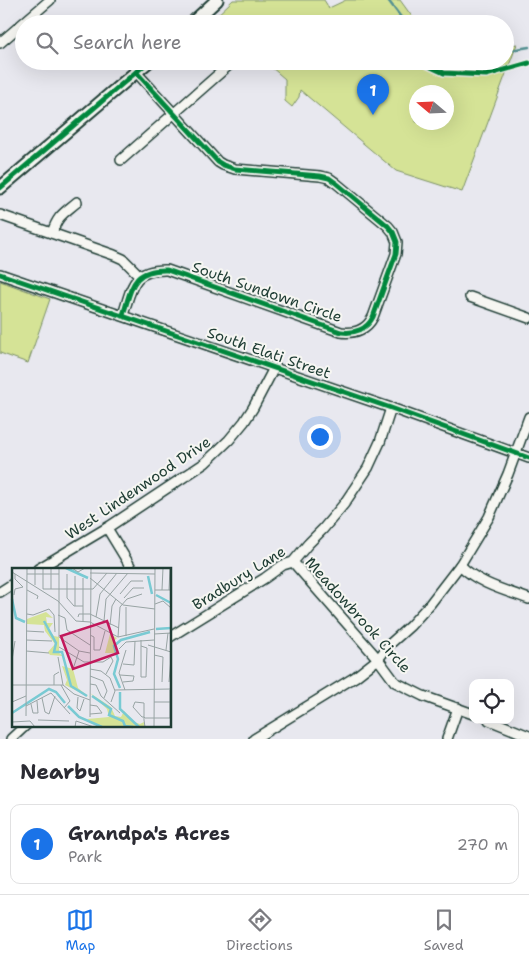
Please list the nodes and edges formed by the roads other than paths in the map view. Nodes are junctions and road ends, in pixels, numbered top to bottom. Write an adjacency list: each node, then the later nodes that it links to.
1 (50, 0): 3 (street)
2 (217, 0): 4 (street)
3 (33, 15)
4 (201, 15)
5 (15, 30): 6 (street)
6 (0, 43)
7 (138, 70): 9 (street)
8 (223, 70): 10 (street)
9 (136, 72): 10 (street, South Sundown Circle); 12 (street)
10 (174, 112): 11 (street); 17 (street, South Sundown Circle)
11 (121, 160)
12 (0, 188)
13 (77, 202): 15 (street)
14 (0, 215): 15 (street)
15 (52, 233): 17 (street)
16 (0, 274): 19 (street, South Elati Street)
17 (140, 276): 19 (street)
18 (470, 297): 20 (street)
19 (123, 315): 21 (street, South Elati Street)
20 (529, 318)
21 (274, 368): 22 (street, South Elati Street); 26 (street, West Lindenwood Drive)
22 (391, 408): 24 (street, South Elati Street); 27 (street, Bradbury Lane)
23 (529, 417): 24 (street)
24 (516, 453): 25 (street, South Elati Street); 28 (street)
25 (529, 458)
26 (107, 528): 29 (street, West Lindenwood Drive); 30 (street)
27 (293, 562): 34 (street, Bradbury Lane); 35 (street, Meadowbrook Circle)
28 (460, 565): 33 (street); 35 (street)
29 (40, 568)
30 (131, 568)
31 (12, 585): 32 (street)
32 (0, 592)
33 (529, 599)
34 (171, 634)
35 (378, 659): 36 (street, Meadowbrook Circle); 42 (street)
36 (458, 708): 37 (street, Meadowbrook Circle); 43 (street)
37 (469, 712)
38 (499, 724): 40 (street)
39 (25, 726): 41 (street)
40 (529, 736)
41 (11, 739)
42 (254, 739)
43 (447, 739)

